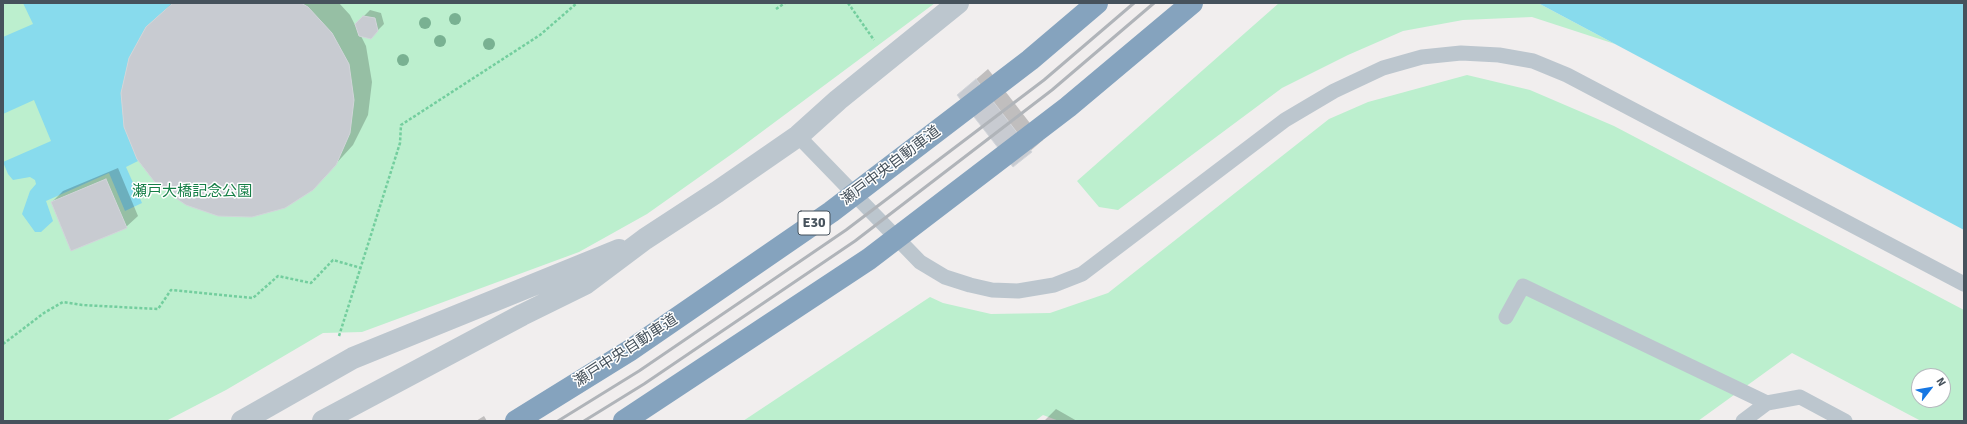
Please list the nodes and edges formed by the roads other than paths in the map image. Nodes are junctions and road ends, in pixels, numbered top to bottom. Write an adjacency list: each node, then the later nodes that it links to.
1 (958, 3): 4 (street)
2 (1097, 3): 11 (highway, 瀬戸中央自動車道 / E30)
3 (1192, 3): 12 (highway)
4 (798, 136): 5 (street); 6 (lane)
5 (645, 239): 9 (street); 10 (street)
6 (1964, 284)
7 (1506, 317): 8 (lane)
8 (1767, 403): 13 (lane); 14 (lane)
9 (253, 418)
10 (323, 421)
11 (516, 421)
12 (624, 421)
13 (1743, 421)
14 (1845, 421)

